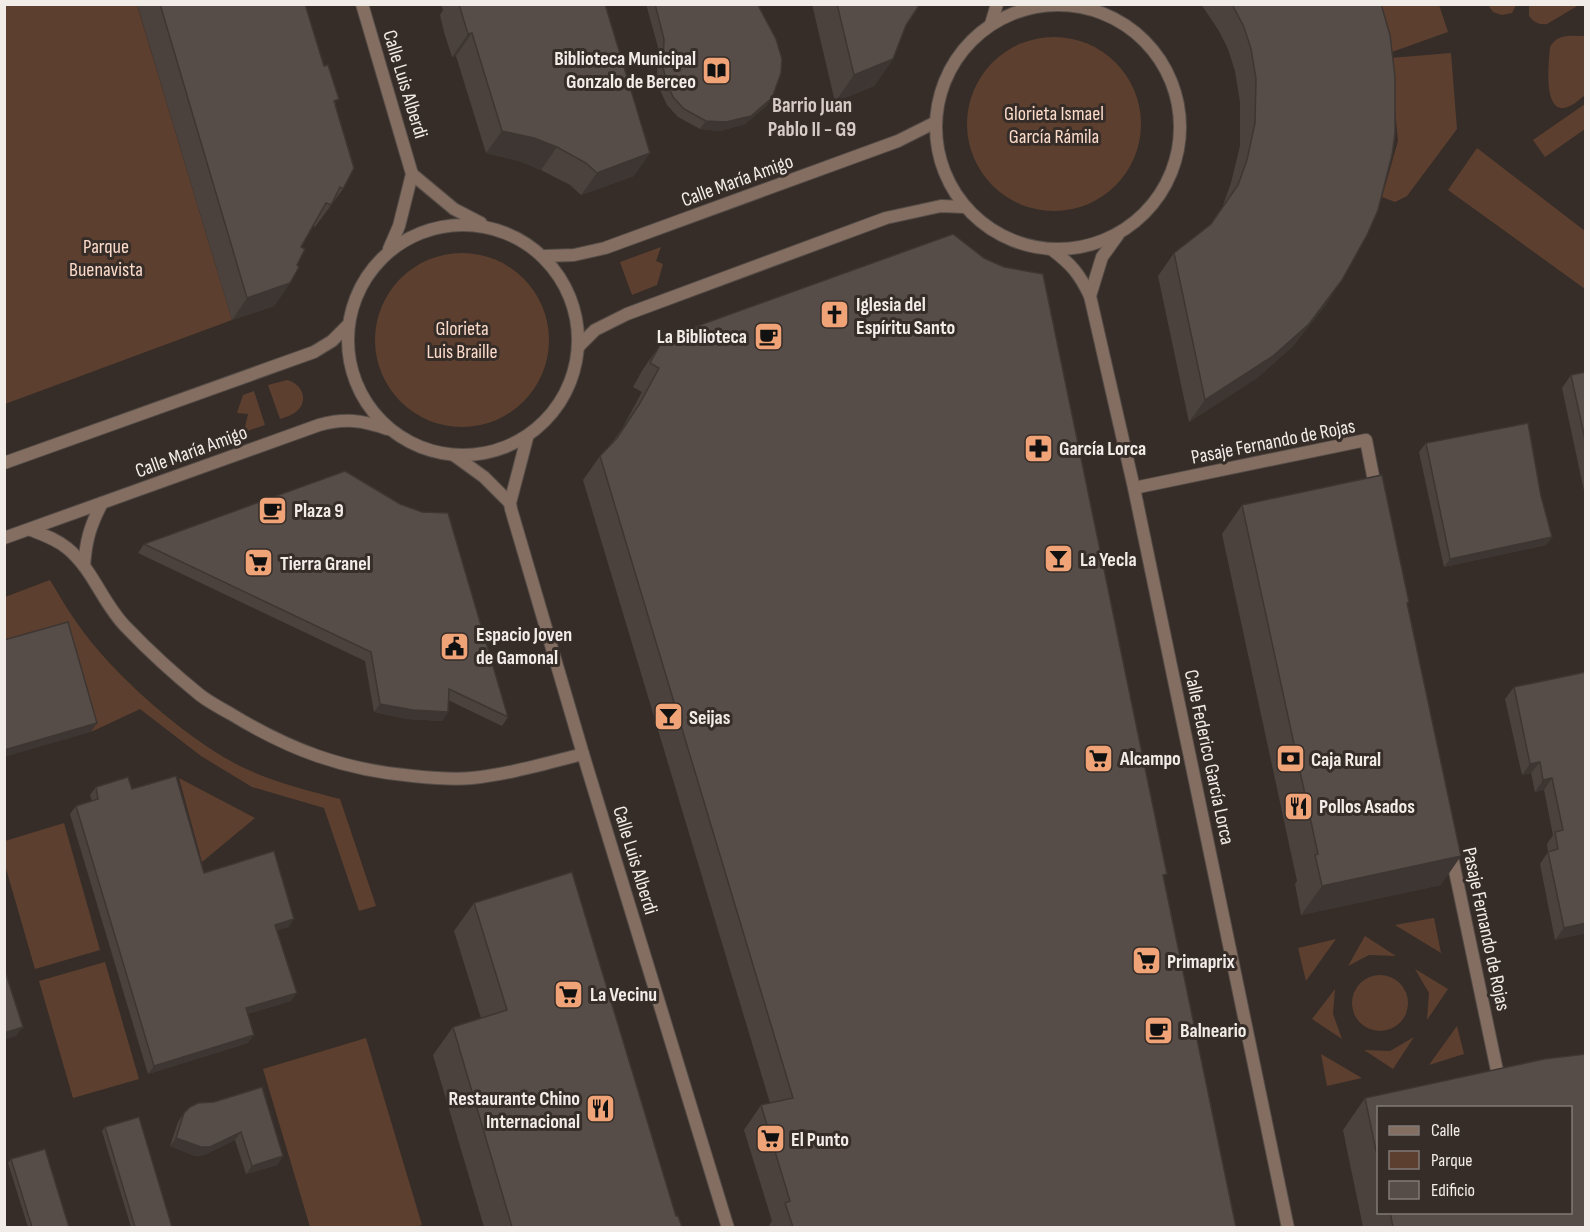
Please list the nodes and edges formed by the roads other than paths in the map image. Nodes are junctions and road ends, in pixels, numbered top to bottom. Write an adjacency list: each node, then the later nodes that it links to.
1 (362, 4): 6 (street, Calle Luis Alberdi)
2 (997, 4): 4 (street)
3 (1064, 5): 4 (street); 9 (street)
4 (992, 24): 5 (street)
5 (936, 122): 7 (street); 12 (street, Calle María Amigo)
6 (412, 174): 8 (street); 10 (street, Calle Luis Alberdi)
7 (965, 207): 11 (street); 15 (street)
8 (489, 227): 10 (street); 12 (street)
9 (1120, 233): 11 (street); 13 (street)
10 (389, 249): 14 (street)
11 (1051, 249): 13 (street, Calle Federico García Lorca)
12 (545, 256): 15 (street)
13 (1090, 296): 20 (street, Calle Federico García Lorca)
14 (349, 324): 16 (street); 19 (street)
15 (579, 346): 17 (street)
16 (393, 431): 18 (street); 22 (street, Calle María Amigo)
17 (527, 438): 18 (street); 23 (street)
18 (455, 456): 23 (street, Calle Luis Alberdi)
19 (4, 463)
20 (1134, 488): 21 (street, Pasaje Fernando de Rojas); 31 (street, Calle Federico García Lorca)
21 (1378, 498)
22 (102, 503): 24 (street, Calle María Amigo); 26 (street)
23 (510, 503): 27 (street, Calle Luis Alberdi)
24 (31, 530): 25 (street, Calle María Amigo); 26 (street)
25 (4, 538)
26 (84, 566): 27 (street)
27 (583, 754): 30 (street, Calle Luis Alberdi)
28 (1448, 837): 29 (street, Pasaje Fernando de Rojas)
29 (1520, 1077)
30 (728, 1227)
31 (1288, 1227)

